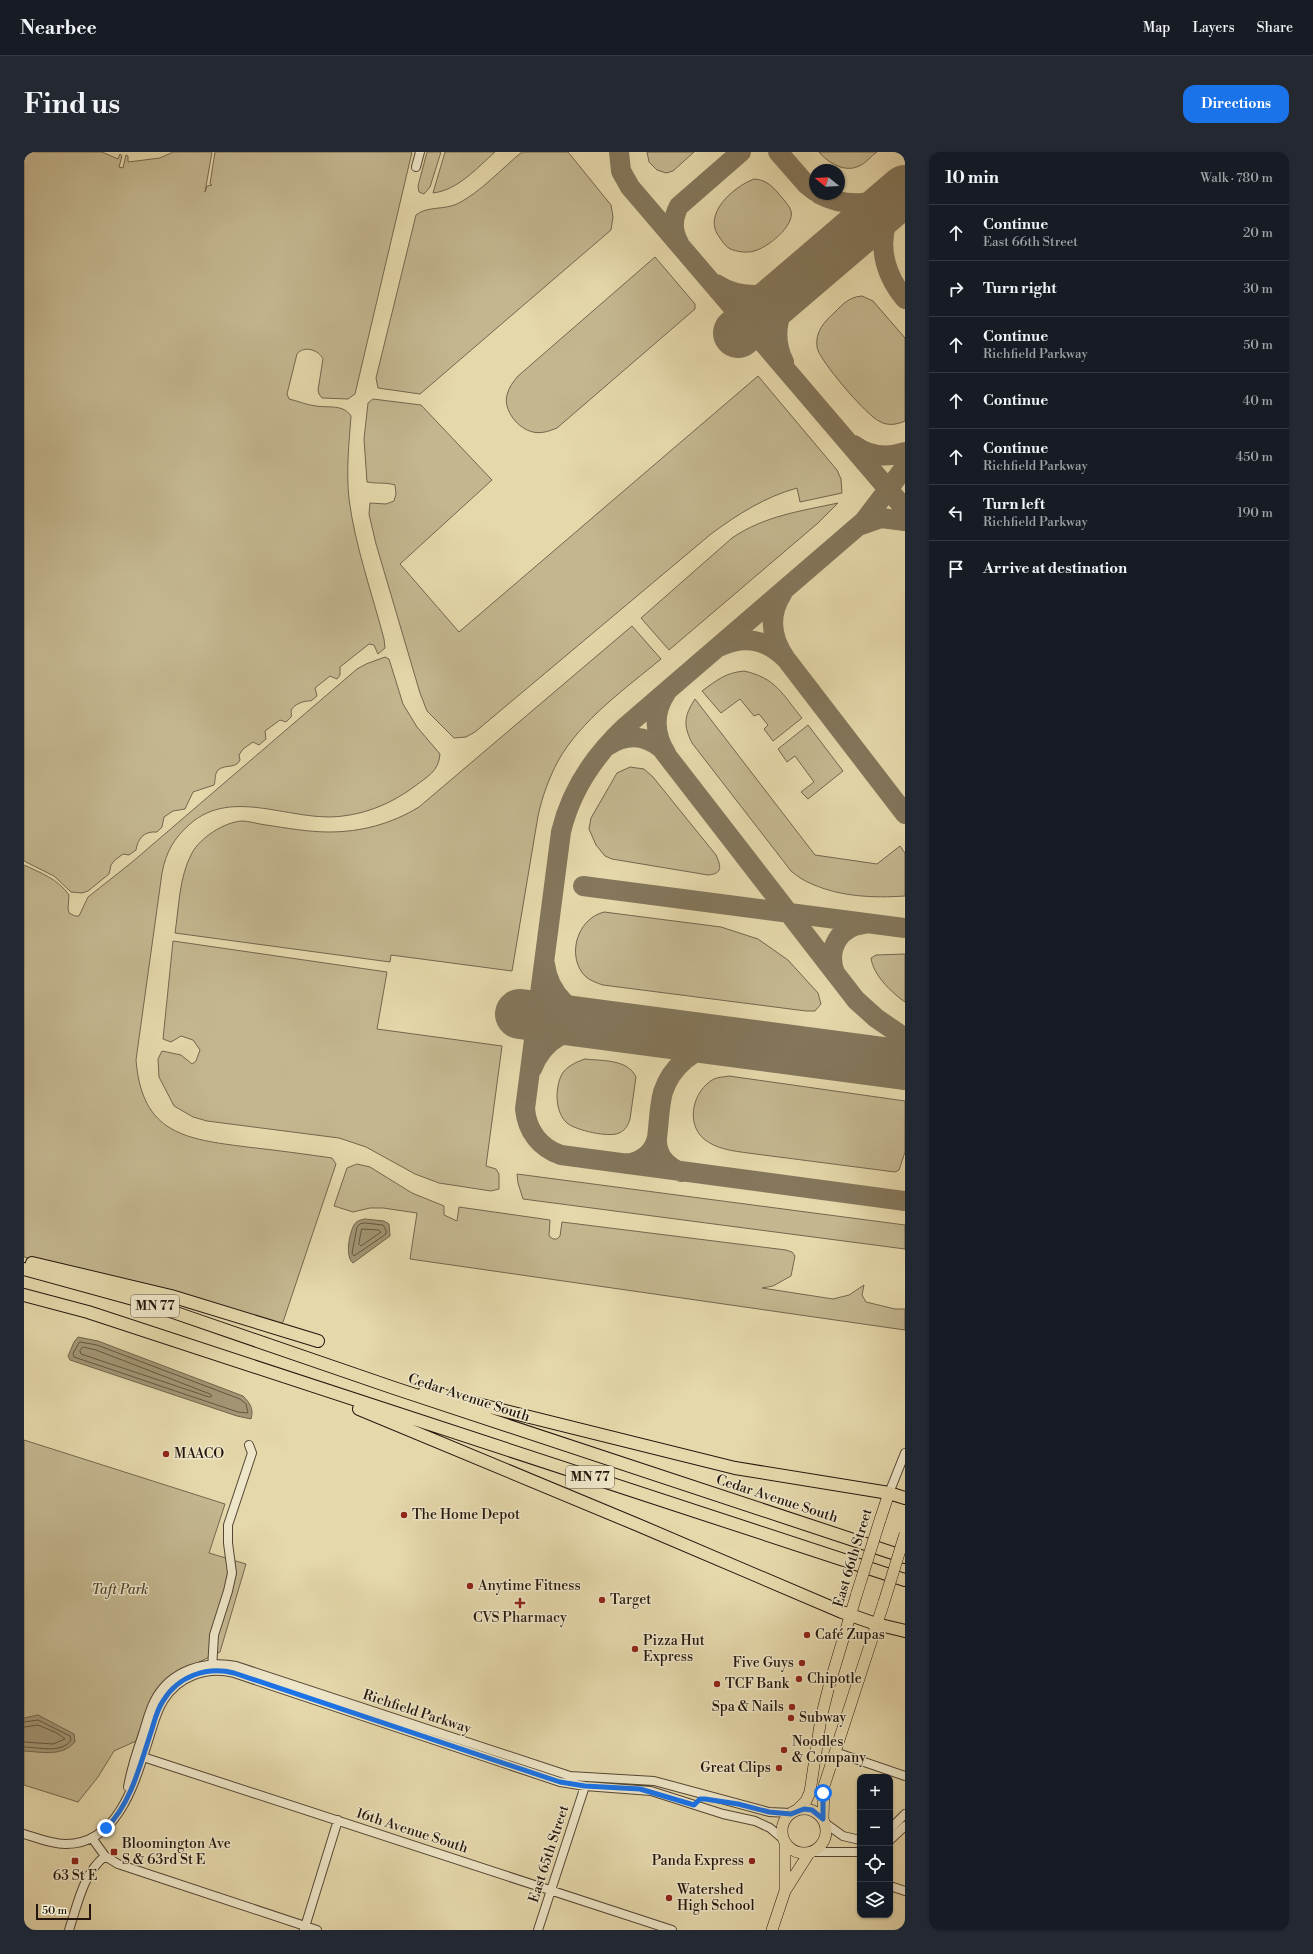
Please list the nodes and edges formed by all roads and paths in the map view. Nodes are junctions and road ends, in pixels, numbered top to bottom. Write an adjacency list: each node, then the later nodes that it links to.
1 (420, 152): 2 (street)
2 (416, 167)
3 (24, 1261): 6 (highway)
4 (24, 1269): 7 (highway, Cedar Avenue South / MN 77)
5 (24, 1295): 8 (highway, MN 77)
6 (318, 1342)
7 (284, 1350): 11 (highway); 14 (highway, Cedar Avenue South / MN 77)
8 (275, 1374): 15 (highway, MN 77); 16 (highway)
9 (249, 1445): 19 (street)
10 (905, 1453): 11 (street, East 66th Street)
11 (889, 1493): 12 (highway); 16 (main road, East 66th Street, bridge)
12 (905, 1498)
13 (905, 1534): 17 (main road, bridge)
14 (905, 1557)
15 (905, 1580)
16 (851, 1615): 17 (highway); 27 (main road, East 66th Street)
17 (876, 1624): 18 (highway); 20 (main road)
18 (905, 1630)
19 (212, 1667): 21 (street, Richfield Parkway); 23 (street, Richfield Parkway); 24 (street, Richfield Parkway); 25 (street, Richfield Parkway)
20 (835, 1752): 22 (street); 30 (main road)
21 (143, 1757): 25 (street, Richfield Parkway); 29 (street, 16th Avenue South)
22 (905, 1776)
23 (585, 1786): 26 (street, Richfield Parkway); 42 (street, East 65th Street)
24 (738, 1804): 26 (street); 27 (street, Richfield Parkway)
25 (123, 1805): 34 (street, Richfield Parkway)
26 (694, 1805): 37 (street, Richfield Parkway)
27 (794, 1812): 30 (main road); 37 (main road)
28 (905, 1814): 31 (street)
29 (338, 1820): 42 (street, 16th Avenue South); 45 (street)
30 (824, 1821): 36 (street); 38 (main road)
31 (893, 1826)
32 (905, 1826): 35 (street)
33 (24, 1834): 34 (street)
34 (96, 1836): 40 (street)
35 (893, 1837)
36 (857, 1839)
37 (784, 1840): 38 (main road); 44 (main road)
38 (811, 1852): 39 (street); 44 (main road)
39 (857, 1852)
40 (105, 1856): 45 (street); 46 (street)
41 (893, 1887): 43 (street)
42 (550, 1891): 48 (street, East 65th Street); 49 (street, 16th Avenue South)
43 (905, 1891)
44 (785, 1892): 50 (main road)
45 (304, 1928): 47 (street)
46 (69, 1930)
47 (317, 1930)
48 (538, 1930)
49 (672, 1930)
50 (772, 1930)

